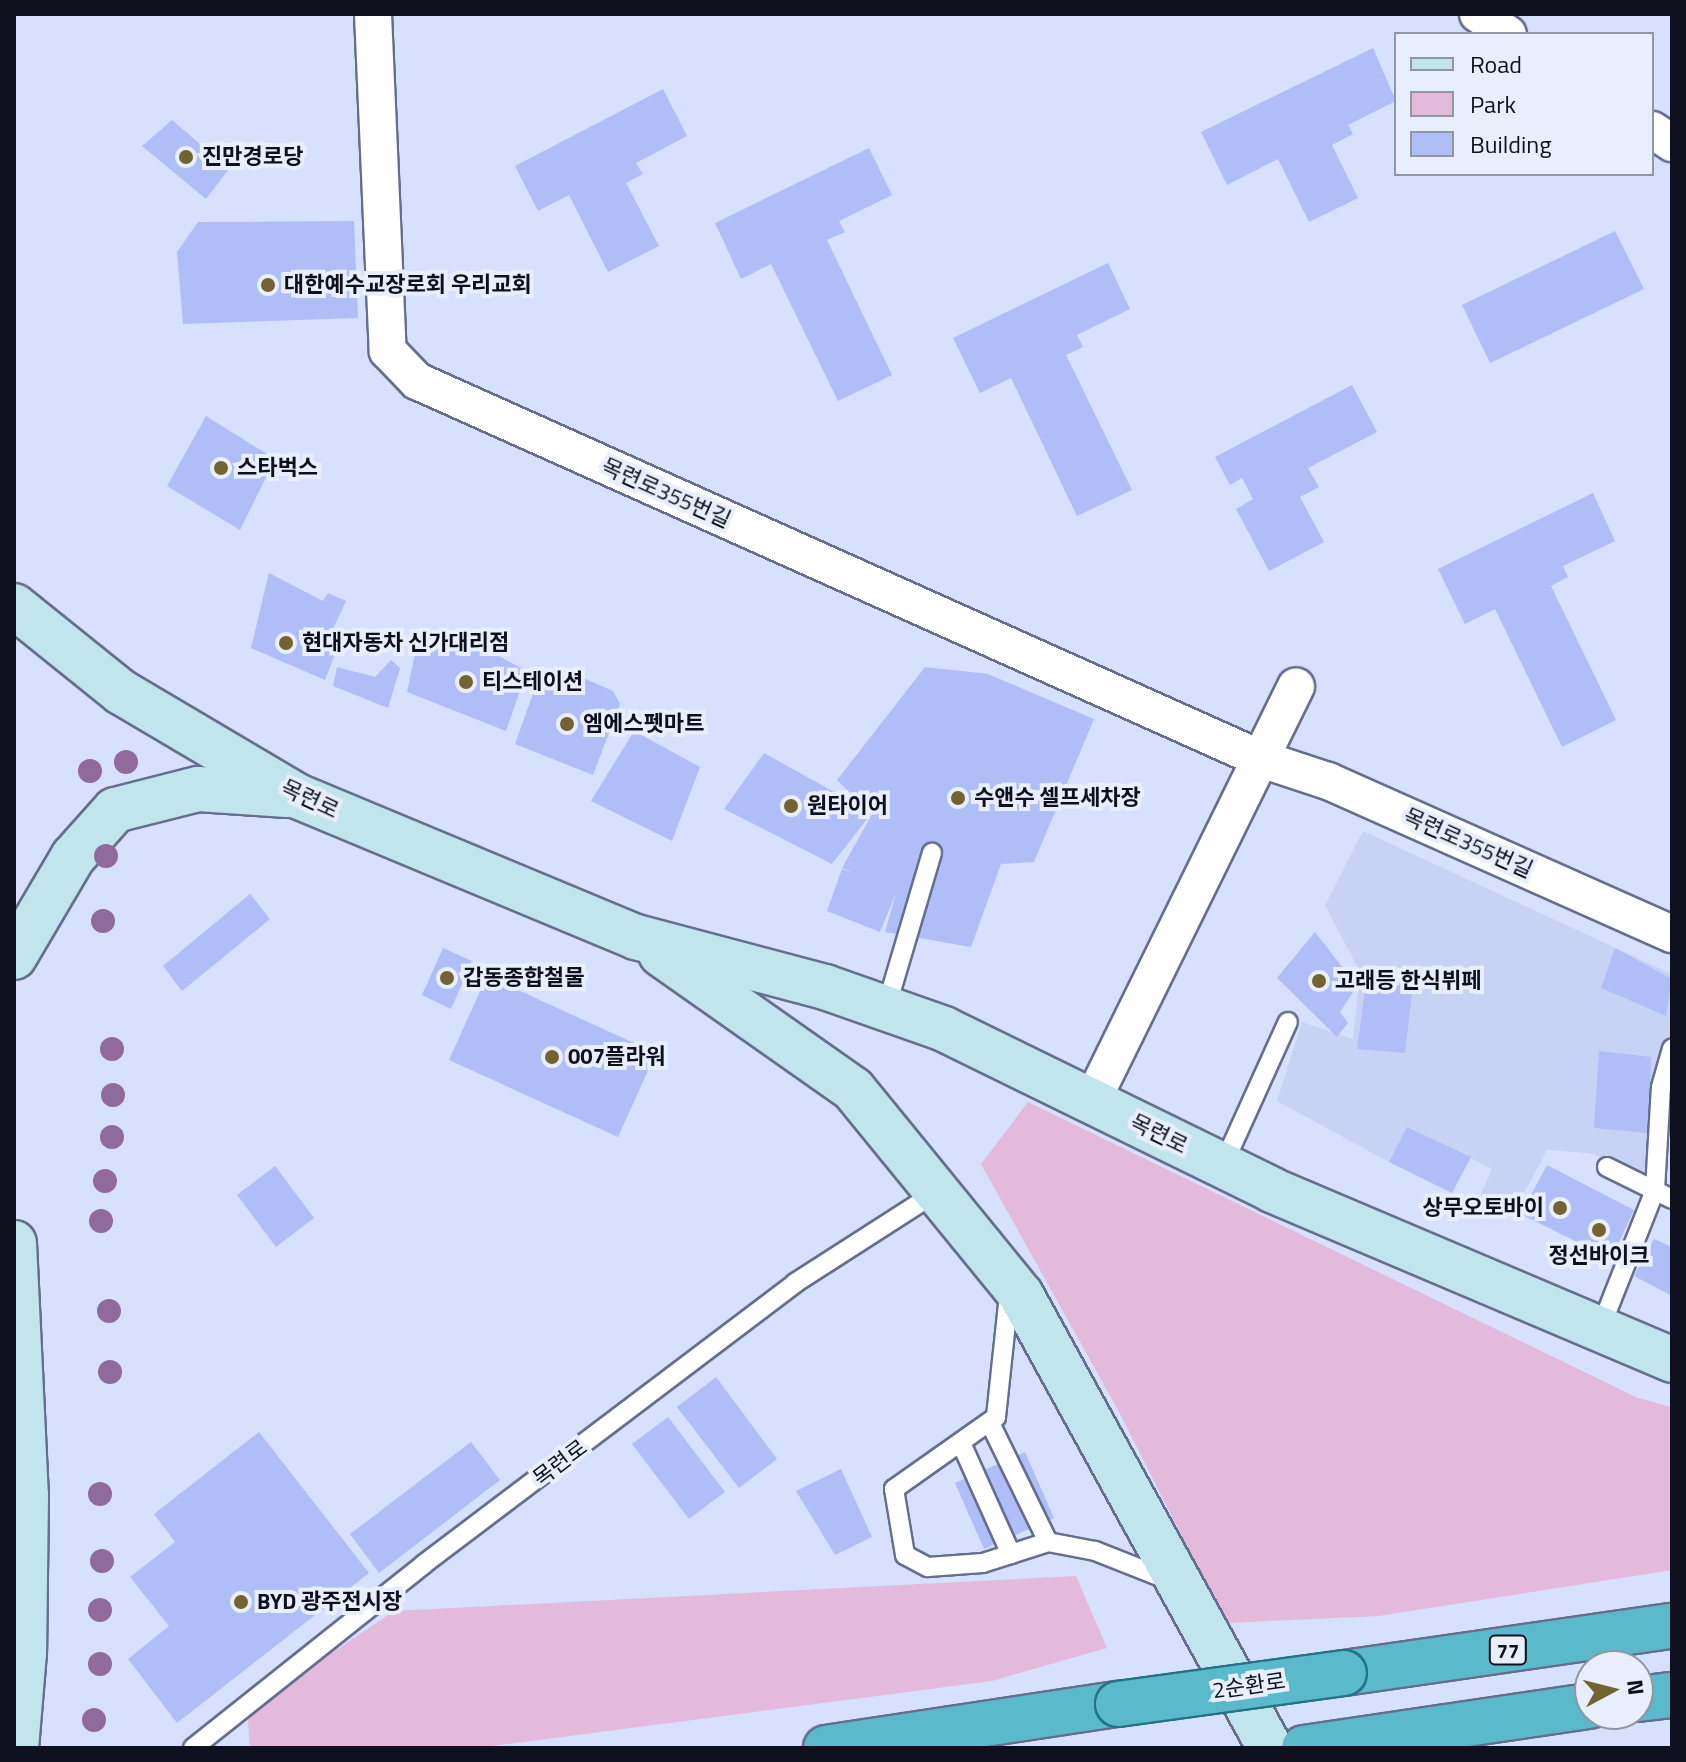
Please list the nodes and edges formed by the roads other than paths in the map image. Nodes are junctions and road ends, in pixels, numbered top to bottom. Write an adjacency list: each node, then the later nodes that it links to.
1 (373, 14): 8 (street, 목련로355번길)
2 (1478, 14): 3 (street)
3 (1505, 32)
4 (1654, 131): 5 (street)
5 (1672, 143)
6 (14, 606): 9 (main road, 목련로)
7 (1296, 687): 8 (street)
8 (1261, 759): 11 (street, 목련로355번길); 17 (street)
9 (297, 796): 12 (main road, 목련로); 13 (main road)
10 (932, 853): 14 (lane)
11 (1672, 934)
12 (636, 937): 14 (main road, 목련로); 20 (main road, 목련로)
13 (14, 957)
14 (886, 1008): 17 (main road, 목련로)
15 (1288, 1022): 18 (lane)
16 (1672, 1049): 21 (lane)
17 (1092, 1101): 18 (main road, 목련로)
18 (1223, 1166): 24 (main road, 목련로)
19 (1607, 1167): 21 (lane)
20 (937, 1192): 23 (main road, 목련로); 34 (lane, 목련로)
21 (1664, 1194): 24 (lane)
22 (14, 1243): 33 (main road)
23 (1010, 1281): 26 (lane); 30 (main road, 목련로)
24 (1600, 1329): 25 (main road, 목련로)
25 (1672, 1360)
26 (990, 1423): 27 (lane); 28 (lane)
27 (961, 1443): 29 (lane); 29 (lane)
28 (1048, 1542): 29 (lane); 30 (lane)
29 (1011, 1554)
30 (1177, 1584): 36 (main road, 목련로)
31 (1672, 1626): 35 (highway, 2순환로 / 77, bridge)
32 (1574, 1708): 37 (highway)
33 (16, 1748)
34 (193, 1748)
35 (826, 1748)
36 (1270, 1748)
37 (1304, 1748)

